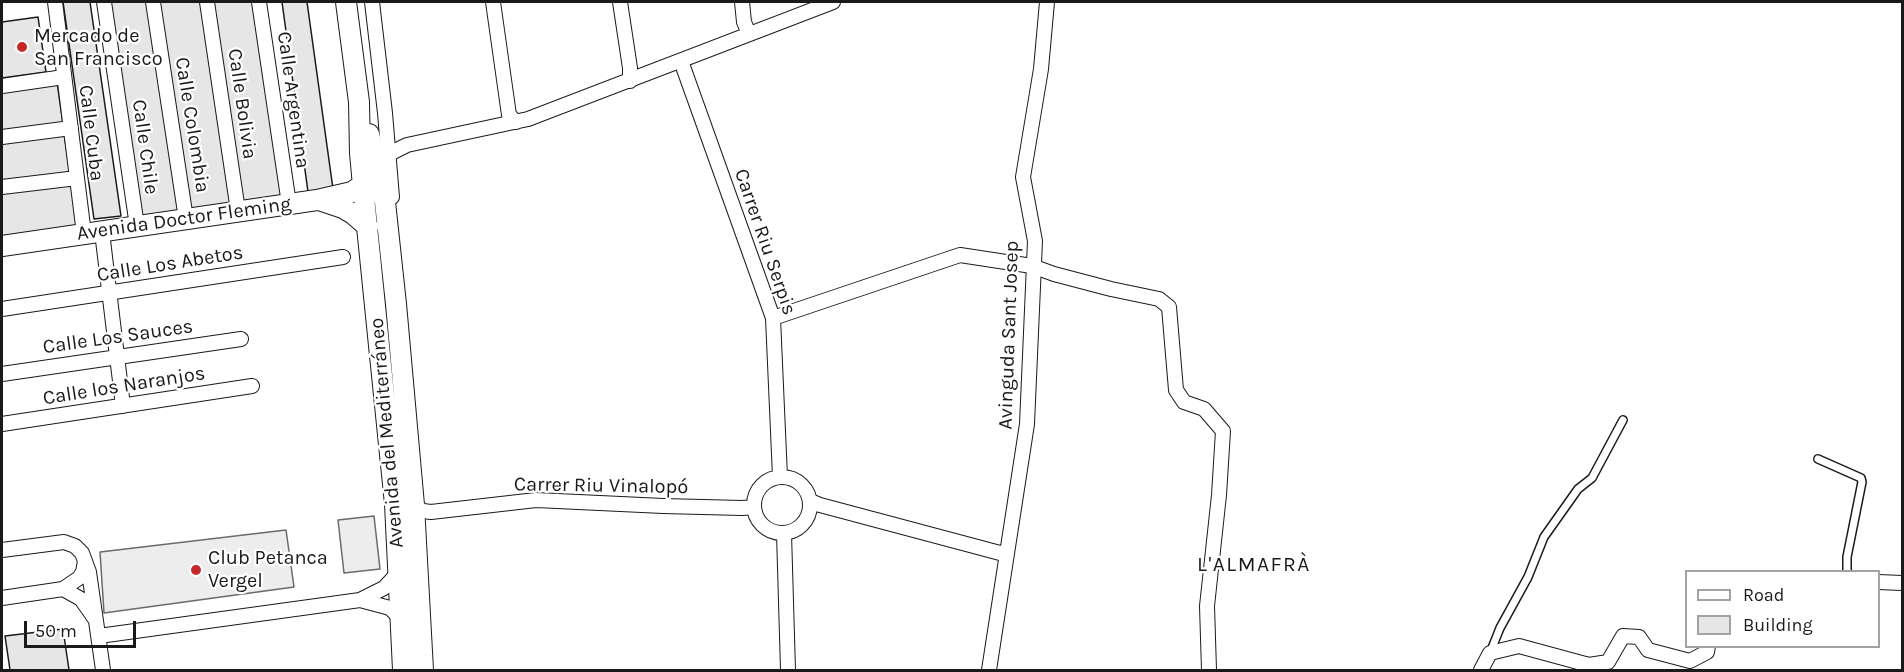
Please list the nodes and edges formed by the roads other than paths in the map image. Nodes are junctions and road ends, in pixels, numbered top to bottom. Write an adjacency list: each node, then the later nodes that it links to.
1 (55, 2): 15 (street, Calle Cuba)
2 (104, 2): 30 (street, Calle Chile)
3 (153, 2): 29 (street, Calle Colombia)
4 (207, 2): 28 (street, Calle Bolivia)
5 (259, 2): 27 (street, Calle Argentina)
6 (346, 2): 18 (street, Avenida del Mediterráneo)
7 (372, 2): 22 (street)
8 (493, 2): 19 (street)
9 (620, 2): 16 (street)
10 (742, 2): 13 (street)
11 (833, 2): 13 (street)
12 (1047, 2): 36 (street, Avinguda Sant Josep)
13 (749, 34): 14 (street)
14 (681, 61): 16 (street); 40 (street, Carrer Riu Serpis)
15 (64, 77): 17 (street); 20 (street, Calle Cuba)
16 (630, 81): 19 (street)
17 (2, 86)
18 (359, 102): 22 (street, Avenida del Mediterráneo); 25 (street, Avenida del Mediterráneo)
19 (516, 122): 22 (street)
20 (71, 128): 21 (street); 23 (street, Calle Cuba)
21 (2, 137)
22 (382, 162): 25 (street); 34 (street, Avenida del Mediterráneo); 38 (street, Avenida del Mediterráneo)
23 (77, 178): 24 (street); 32 (street, Calle Cuba)
24 (2, 187)
25 (360, 191): 26 (street, Avenida Doctor Fleming); 31 (street, Avenida del Mediterráneo); 34 (street, Avenida del Mediterráneo)
26 (317, 200): 27 (street, Avenida Doctor Fleming); 31 (street)
27 (289, 204): 28 (street, Avenida Doctor Fleming)
28 (238, 211): 29 (street, Avenida Doctor Fleming)
29 (186, 219): 30 (street, Avenida Doctor Fleming)
30 (136, 226): 32 (street, Avenida Doctor Fleming)
31 (368, 226): 58 (street, Avenida del Mediterráneo)
32 (93, 233): 33 (street, Avenida Doctor Fleming); 37 (street, Calle Cuba)
33 (2, 246)
34 (390, 256): 38 (street, Avenida del Mediterráneo)
35 (344, 257): 37 (street, Calle Los Abetos)
36 (1032, 266): 40 (street); 55 (street, Avinguda Sant Josep); 74 (street)
37 (109, 292): 39 (street, Calle Los Abetos); 42 (street, Calle Cuba)
38 (396, 304): 51 (street, Avenida del Mediterráneo)
39 (2, 309)
40 (773, 318): 49 (street, Carrer Riu Serpis)
41 (241, 339): 42 (street, Calle Los Sauces)
42 (117, 357): 43 (street, Calle Los Sauces); 45 (street, Calle Cuba)
43 (2, 374)
44 (252, 387): 45 (street, Calle los Naranjos)
45 (123, 406): 47 (street, Calle los Naranjos)
46 (1623, 420): 68 (lane)
47 (2, 424)
48 (1818, 459): 57 (lane)
49 (780, 477): 50 (street); 52 (street)
50 (810, 501): 53 (street); 55 (street)
51 (414, 505): 52 (street, Carrer Riu Vinalopó); 71 (street, Avenida del Mediterráneo)
52 (754, 507): 53 (street)
53 (784, 533): 72 (street)
54 (2, 550): 56 (street)
55 (1007, 552): 73 (street, Avinguda Sant Josep)
56 (85, 561): 61 (street); 65 (street)
57 (1847, 570)
58 (398, 573): 63 (street); 64 (street, Avenida del Mediterráneo)
59 (1880, 582): 60 (street)
60 (1902, 584)
61 (63, 589): 62 (street); 65 (street)
62 (2, 598)
63 (360, 600): 64 (street); 66 (street)
64 (400, 618): 70 (street, Avenida del Mediterráneo)
65 (96, 621): 66 (street)
66 (99, 636): 69 (street)
67 (1708, 648): 68 (street)
68 (1490, 653): 75 (street)
69 (104, 670)
70 (403, 670)
71 (423, 670)
72 (788, 670)
73 (989, 670)
74 (1209, 670)
75 (1481, 670)

